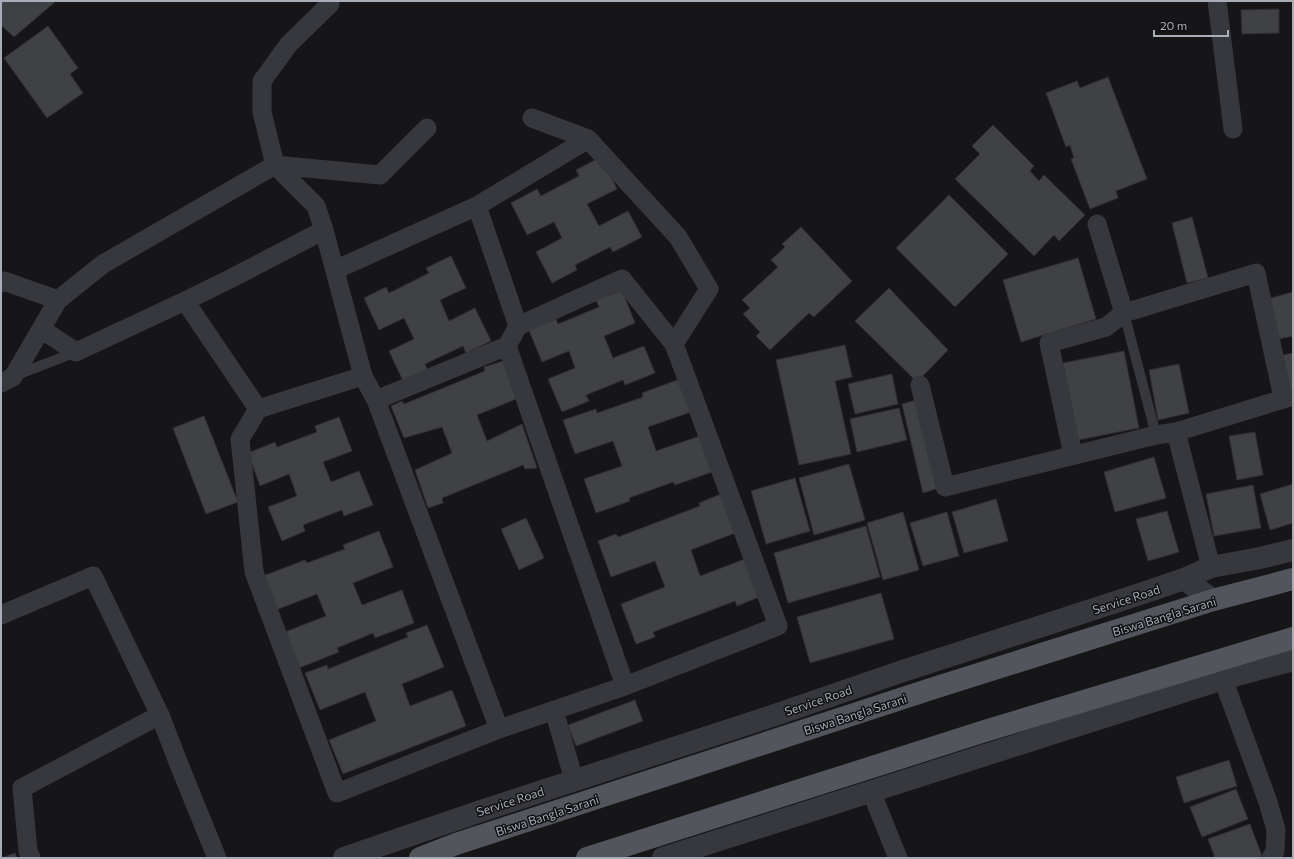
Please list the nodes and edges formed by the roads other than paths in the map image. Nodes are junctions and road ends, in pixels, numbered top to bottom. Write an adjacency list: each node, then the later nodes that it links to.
1 (1217, 1): 5 (street)
2 (330, 4): 7 (street)
3 (532, 118): 6 (street)
4 (427, 128): 7 (street)
5 (1233, 129)
6 (588, 139): 8 (street); 18 (street)
7 (275, 165): 10 (street); 13 (street)
8 (477, 206): 11 (street); 16 (street)
9 (1096, 224): 15 (street)
10 (324, 230): 11 (street); 14 (street)
11 (335, 270): 21 (street)
12 (1, 283): 13 (street)
13 (58, 300): 17 (street)
14 (185, 301): 20 (street); 26 (street)
15 (1124, 313): 24 (street); 28 (lane); 29 (street)
16 (518, 326): 18 (street); 19 (street)
17 (41, 329): 20 (street); 22 (street)
18 (674, 344): 39 (street)
19 (507, 346): 25 (street); 39 (street)
20 (76, 352): 22 (lane)
21 (363, 376): 25 (street); 26 (street)
22 (7, 380)
23 (920, 385): 29 (street)
24 (1288, 397): 27 (street)
25 (376, 400): 42 (street)
26 (258, 409): 42 (street)
27 (1176, 432): 28 (street); 31 (street)
28 (1156, 435): 29 (street)
29 (1073, 455)
30 (1293, 550): 31 (street, Service Road)
31 (1211, 567): 32 (street, Service Road)
32 (1184, 579): 34 (street); 43 (street, Service Road)
33 (1293, 579): 34 (main road, Biswa Bangla Sarani)
34 (1213, 600): 48 (main road, Biswa Bangla Sarani)
35 (1, 615): 41 (street)
36 (1293, 638): 49 (main road)
37 (1293, 660): 38 (street)
38 (1223, 679): 44 (street); 52 (street)
39 (625, 686): 40 (street)
40 (554, 710): 42 (street); 43 (street)
41 (160, 715): 45 (street); 46 (street)
42 (499, 729)
43 (574, 780): 47 (street, Service Road)
44 (871, 791): 50 (street); 51 (street)
45 (31, 858)
46 (217, 858)
47 (344, 858)
48 (420, 858)
49 (587, 858)
50 (663, 858)
51 (898, 858)
52 (1271, 858)

